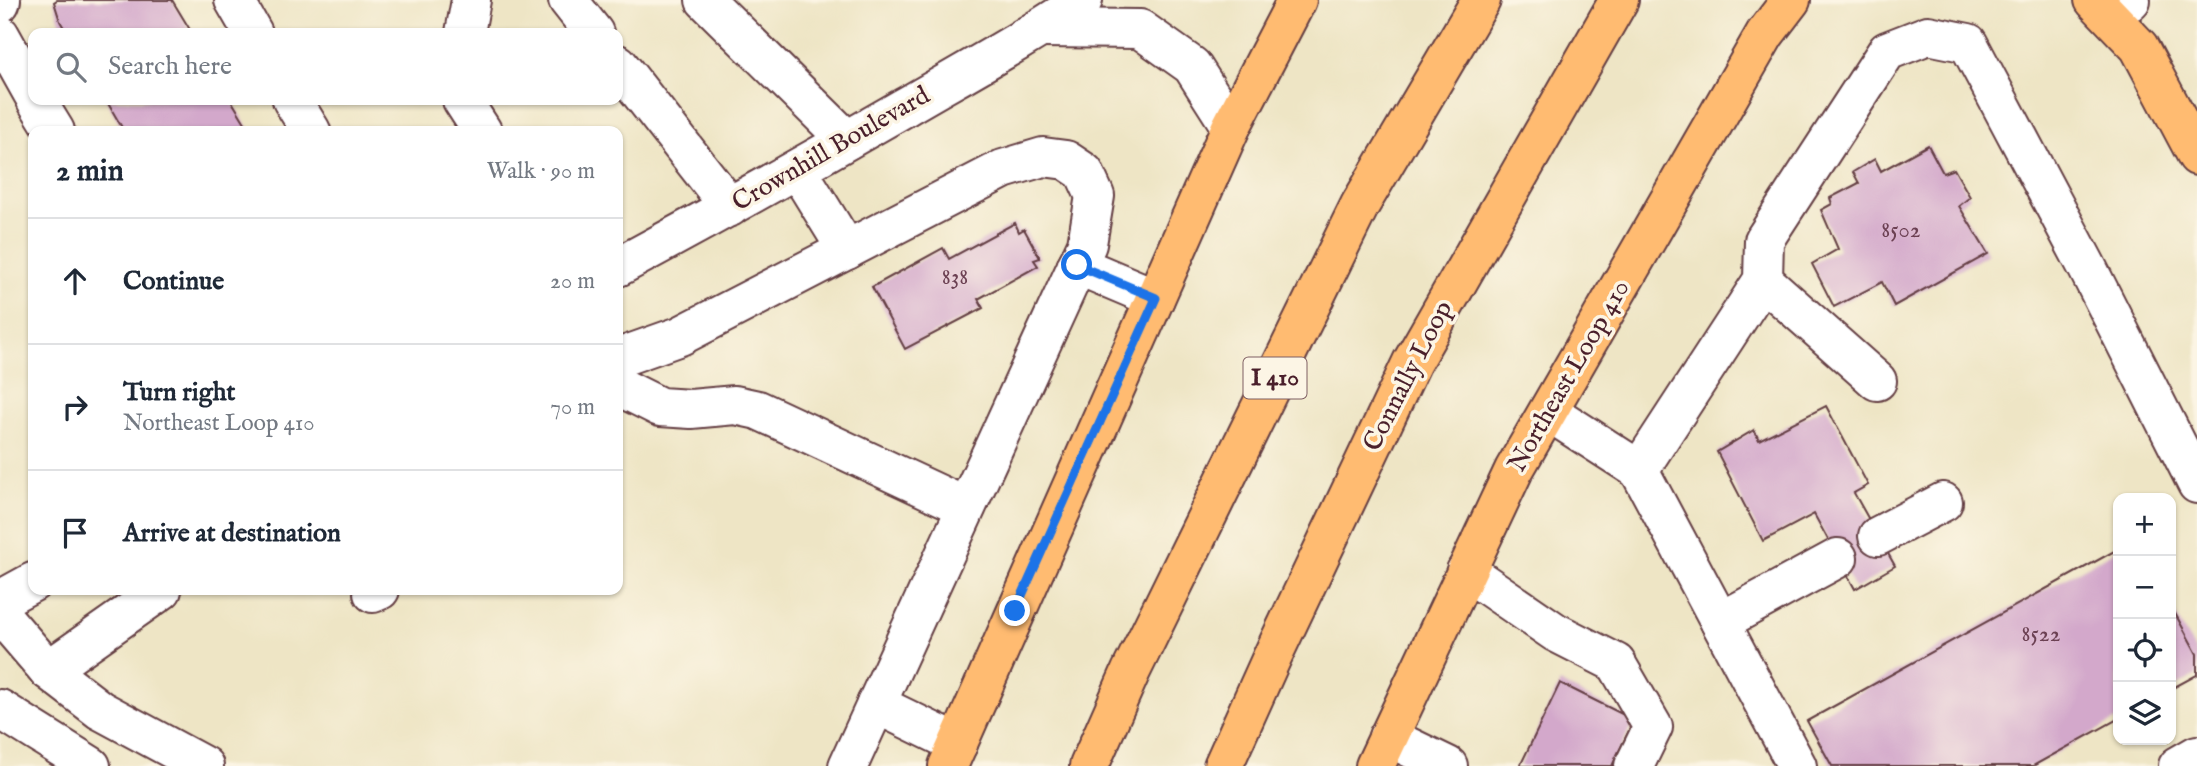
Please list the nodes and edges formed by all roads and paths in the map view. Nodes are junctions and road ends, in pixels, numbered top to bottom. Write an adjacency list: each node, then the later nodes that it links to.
1 (234, 0): 14 (street)
2 (471, 0): 15 (street)
3 (568, 0): 16 (street)
4 (705, 0): 29 (street)
5 (1083, 0): 17 (street, Crownhill Boulevard)
6 (1297, 0): 28 (main road)
7 (1481, 0): 63 (main road, I 410)
8 (1619, 0): 24 (main road, Connally Loop)
9 (1635, 0): 24 (main road)
10 (1791, 0): 13 (main road, Northeast Loop 410)
11 (1804, 0): 13 (main road)
12 (2120, 0): 30 (main road)
13 (1772, 17): 41 (main road, Northeast Loop 410)
14 (250, 28)
15 (466, 28)
16 (590, 28)
17 (1042, 28): 28 (street); 29 (street, Crownhill Boulevard)
18 (0, 35): 20 (street)
19 (623, 70): 32 (street)
20 (28, 85)
21 (39, 105): 25 (street)
22 (295, 105): 26 (street)
23 (466, 105): 27 (street)
24 (1549, 118): 64 (main road, Connally Loop)
25 (52, 126)
26 (308, 126)
27 (479, 126)
28 (1231, 127): 37 (main road)
29 (847, 141): 31 (street, Crownhill Boulevard)
30 (2197, 156)
31 (797, 169): 32 (street, Crownhill Boulevard); 33 (street)
32 (730, 207): 34 (street, Crownhill Boulevard)
33 (847, 250): 35 (street); 38 (street)
34 (623, 264)
35 (1077, 265): 37 (street); 45 (street)
36 (1763, 280): 39 (street); 42 (street); 43 (street)
37 (1156, 298): 57 (main road)
38 (623, 356)
39 (1877, 381)
40 (623, 388): 45 (street)
41 (1549, 412): 42 (street); 48 (main road, Northeast Loop 410)
42 (1639, 470): 51 (street)
43 (2197, 484)
44 (1943, 502): 46 (street)
45 (967, 507): 53 (street)
46 (1878, 536)
47 (1838, 558): 51 (street)
48 (1466, 571): 56 (main road, Northeast Loop 410); 66 (street)
49 (155, 595): 52 (street)
50 (7, 597): 52 (street)
51 (1720, 622): 67 (street)
52 (48, 670): 55 (street)
53 (876, 704): 57 (street); 62 (street)
54 (0, 709): 59 (street)
55 (133, 727): 60 (street); 61 (street)
56 (1381, 751): 65 (street)
57 (953, 755)
58 (2197, 755): 68 (street)
59 (91, 766)
60 (113, 766)
61 (204, 766)
62 (848, 766)
63 (1089, 766)
64 (1223, 766)
65 (1448, 766)
66 (1634, 766)
67 (1797, 766)
68 (2178, 766)

